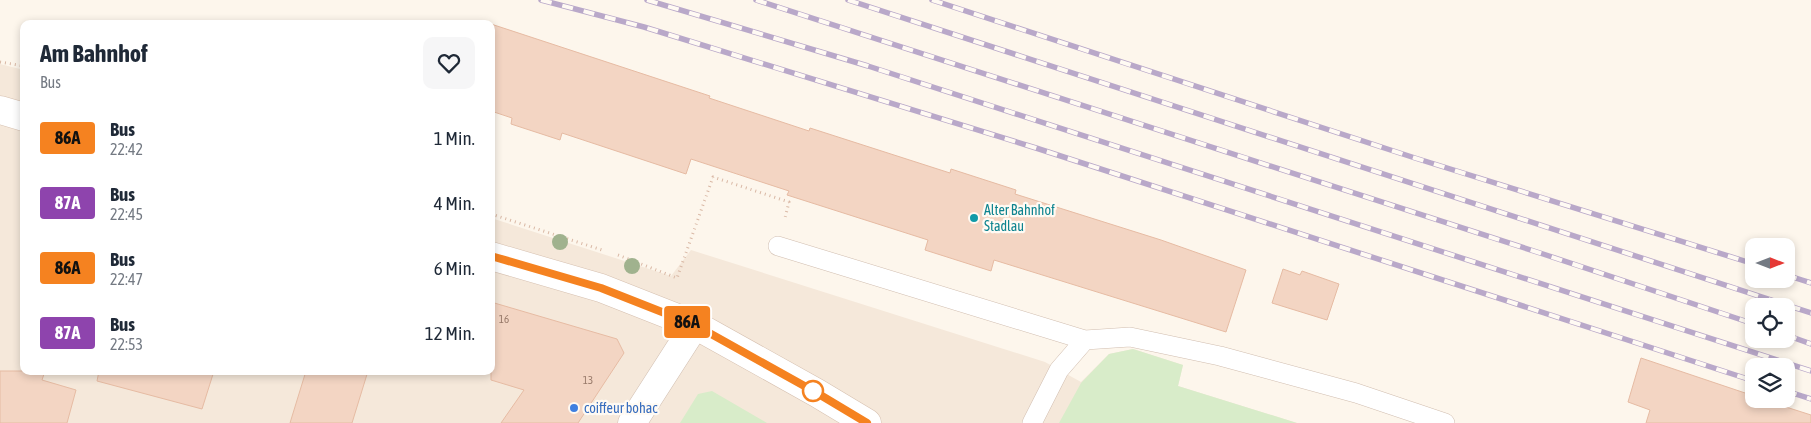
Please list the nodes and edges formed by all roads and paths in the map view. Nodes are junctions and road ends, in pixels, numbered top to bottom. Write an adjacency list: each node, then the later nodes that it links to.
1 (0, 62): 2 (path)
2 (20, 65)
3 (0, 110): 4 (street)
4 (20, 116)
5 (495, 215): 7 (path)
6 (778, 246): 8 (path); 11 (lane)
7 (608, 252)
8 (617, 255)
9 (495, 257): 10 (street)
10 (695, 325): 12 (street); 13 (street)
11 (1085, 340): 14 (lane); 15 (lane)
12 (632, 423)
13 (867, 423)
14 (1032, 423)
15 (1445, 423)

